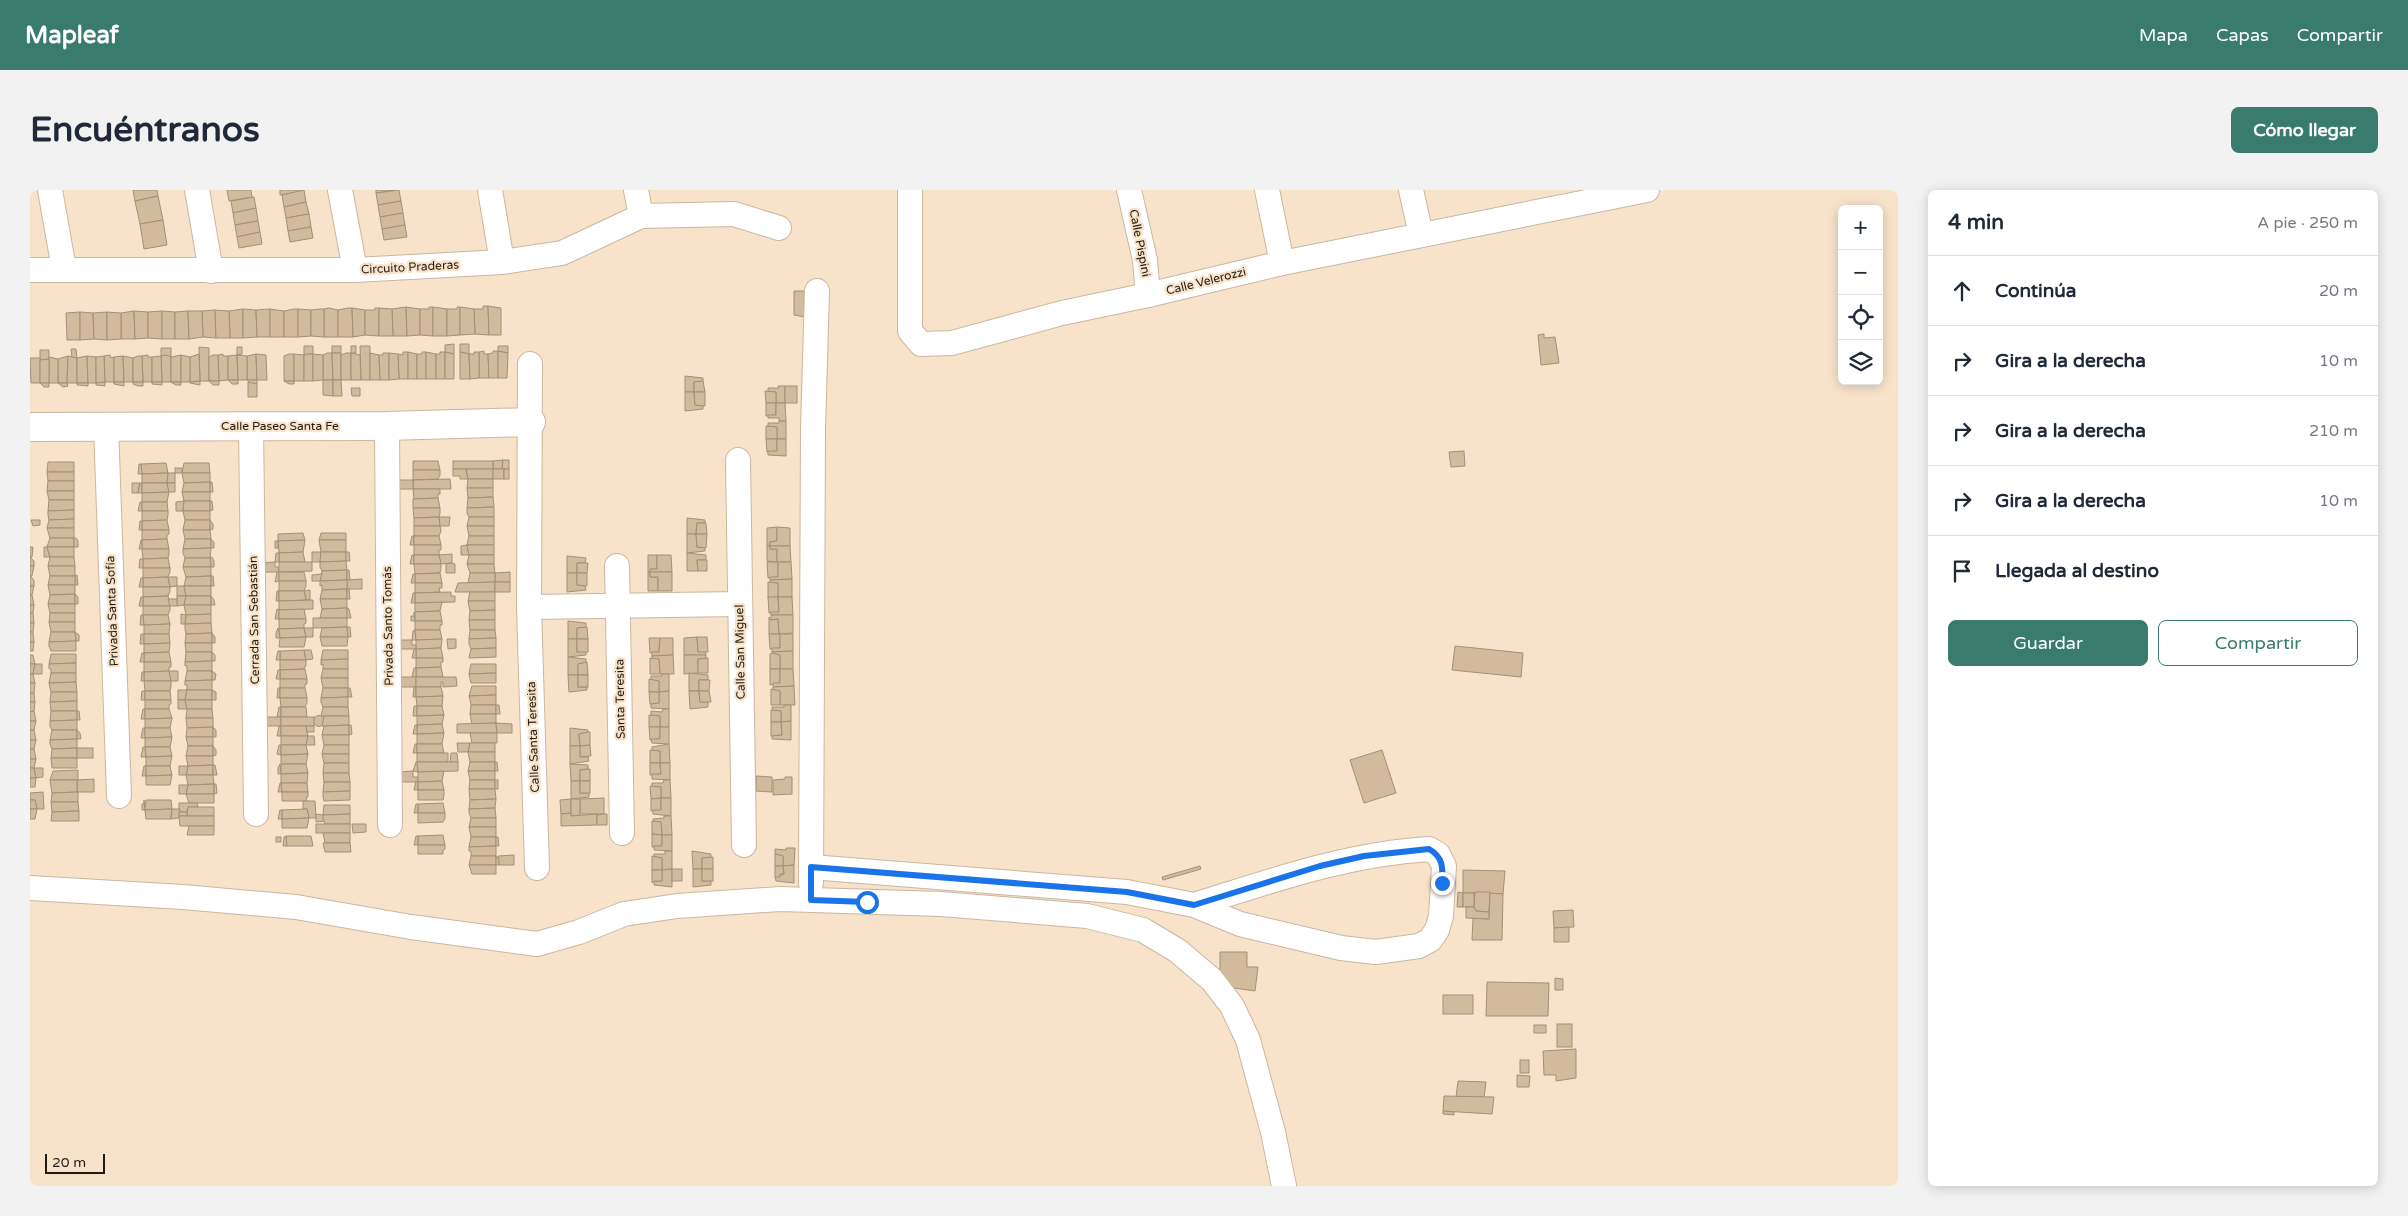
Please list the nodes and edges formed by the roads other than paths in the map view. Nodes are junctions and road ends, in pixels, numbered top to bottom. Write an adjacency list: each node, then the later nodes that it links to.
1 (50, 190): 17 (street)
2 (197, 190): 20 (street)
3 (340, 190): 19 (street)
4 (490, 190): 15 (street)
5 (636, 190): 12 (street)
6 (910, 190): 22 (street, Calle Velerozzi)
7 (1129, 190): 22 (street, Calle Pispini)
8 (1267, 190): 16 (street)
9 (1411, 190): 14 (street)
10 (1647, 190): 11 (street, Calle Velerozzi)
11 (1552, 199): 14 (street, Calle Velerozzi)
12 (641, 216): 13 (street, Circuito Praderas); 15 (street, Circuito Praderas)
13 (779, 228)
14 (1421, 235): 16 (street, Calle Velerozzi)
15 (502, 262): 19 (street, Circuito Praderas)
16 (1282, 263): 22 (street, Calle Velerozzi)
17 (64, 269): 18 (street, Circuito Praderas); 20 (street, Circuito Praderas)
18 (30, 270)
19 (354, 270): 20 (street, Circuito Praderas)
20 (211, 271)
21 (817, 291): 39 (street)
22 (1148, 296)
23 (530, 364): 24 (street, Calle Santa Teresita)
24 (530, 422): 27 (street, Calle Paseo Santa Fe); 33 (street, Calle Santa Teresita)
25 (106, 425): 26 (street, Calle Paseo Santa Fe); 28 (street, Calle Paseo Santa Fe); 34 (street, Privada Santa Sofía)
26 (251, 426): 27 (street, Calle Paseo Santa Fe); 35 (street, Cerrada San Sebastián)
27 (387, 426): 36 (street, Privada Santo Tomás)
28 (30, 427)
29 (738, 460): 31 (street, Calle San Miguel)
30 (617, 566): 32 (street, Santa Teresita)
31 (739, 604): 32 (street); 38 (street, Calle San Miguel)
32 (618, 606): 33 (street); 37 (street, Santa Teresita)
33 (529, 607): 40 (street, Calle Santa Teresita)
34 (119, 796)
35 (256, 814)
36 (390, 825)
37 (622, 833)
38 (744, 845)
39 (811, 867): 42 (street); 43 (street)
40 (536, 868)
41 (30, 888): 42 (street)
42 (811, 900): 44 (street)
43 (1194, 905): 43 (street)
44 (1284, 1186)

